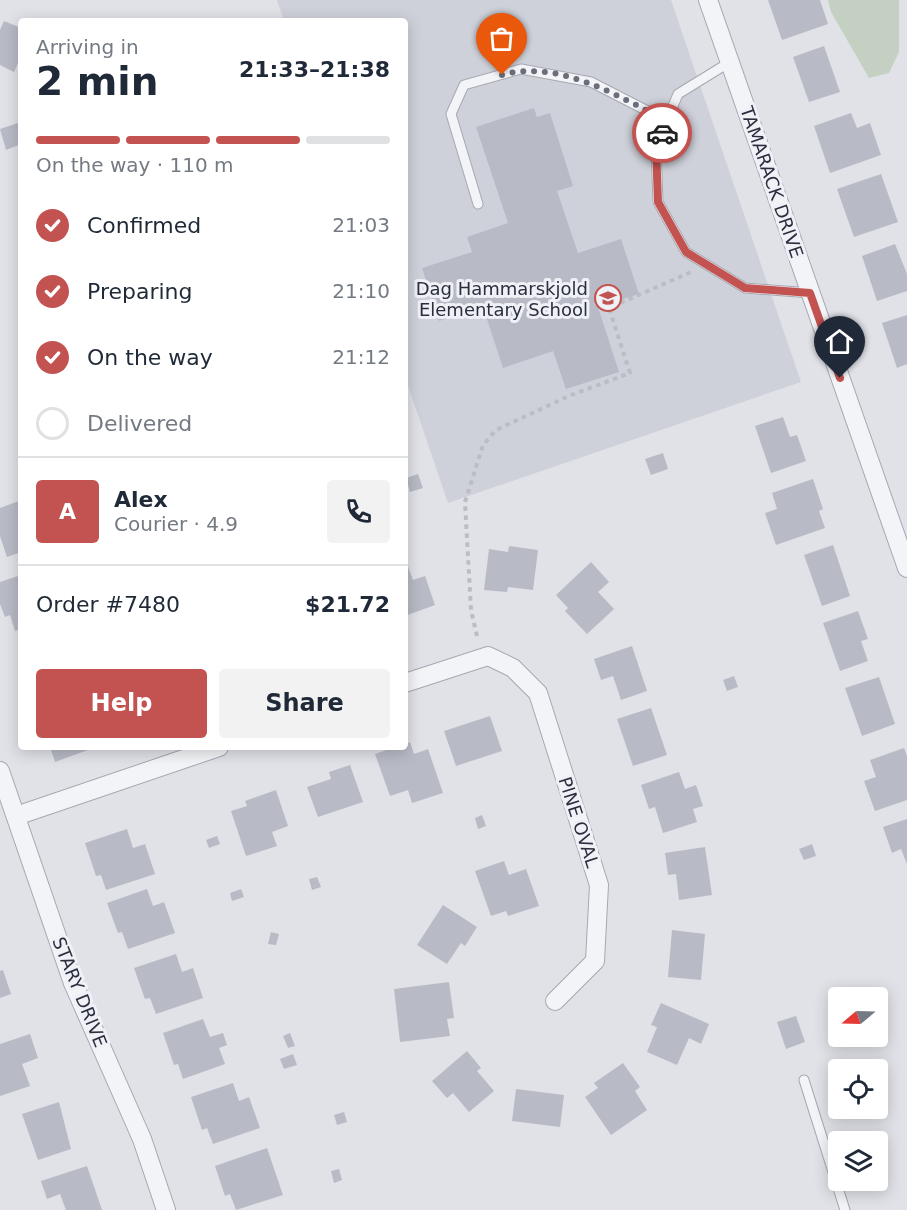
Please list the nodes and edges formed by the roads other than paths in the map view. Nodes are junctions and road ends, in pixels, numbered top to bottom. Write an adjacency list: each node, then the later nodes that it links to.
1 (708, 0): 2 (street, TAMARACK DRIVE)
2 (730, 62): 3 (lane); 5 (street, TAMARACK DRIVE)
3 (667, 121): 4 (lane); 5 (lane)
4 (478, 204)
5 (810, 293): 6 (street, TAMARACK DRIVE)
6 (907, 568)
7 (408, 681): 11 (street, PINE OVAL)
8 (210, 750): 10 (street)
9 (0, 771): 10 (street, STARY DRIVE)
10 (16, 816): 13 (street, STARY DRIVE)
11 (555, 1001)
12 (804, 1080): 14 (lane)
13 (166, 1210)
14 (845, 1210)

